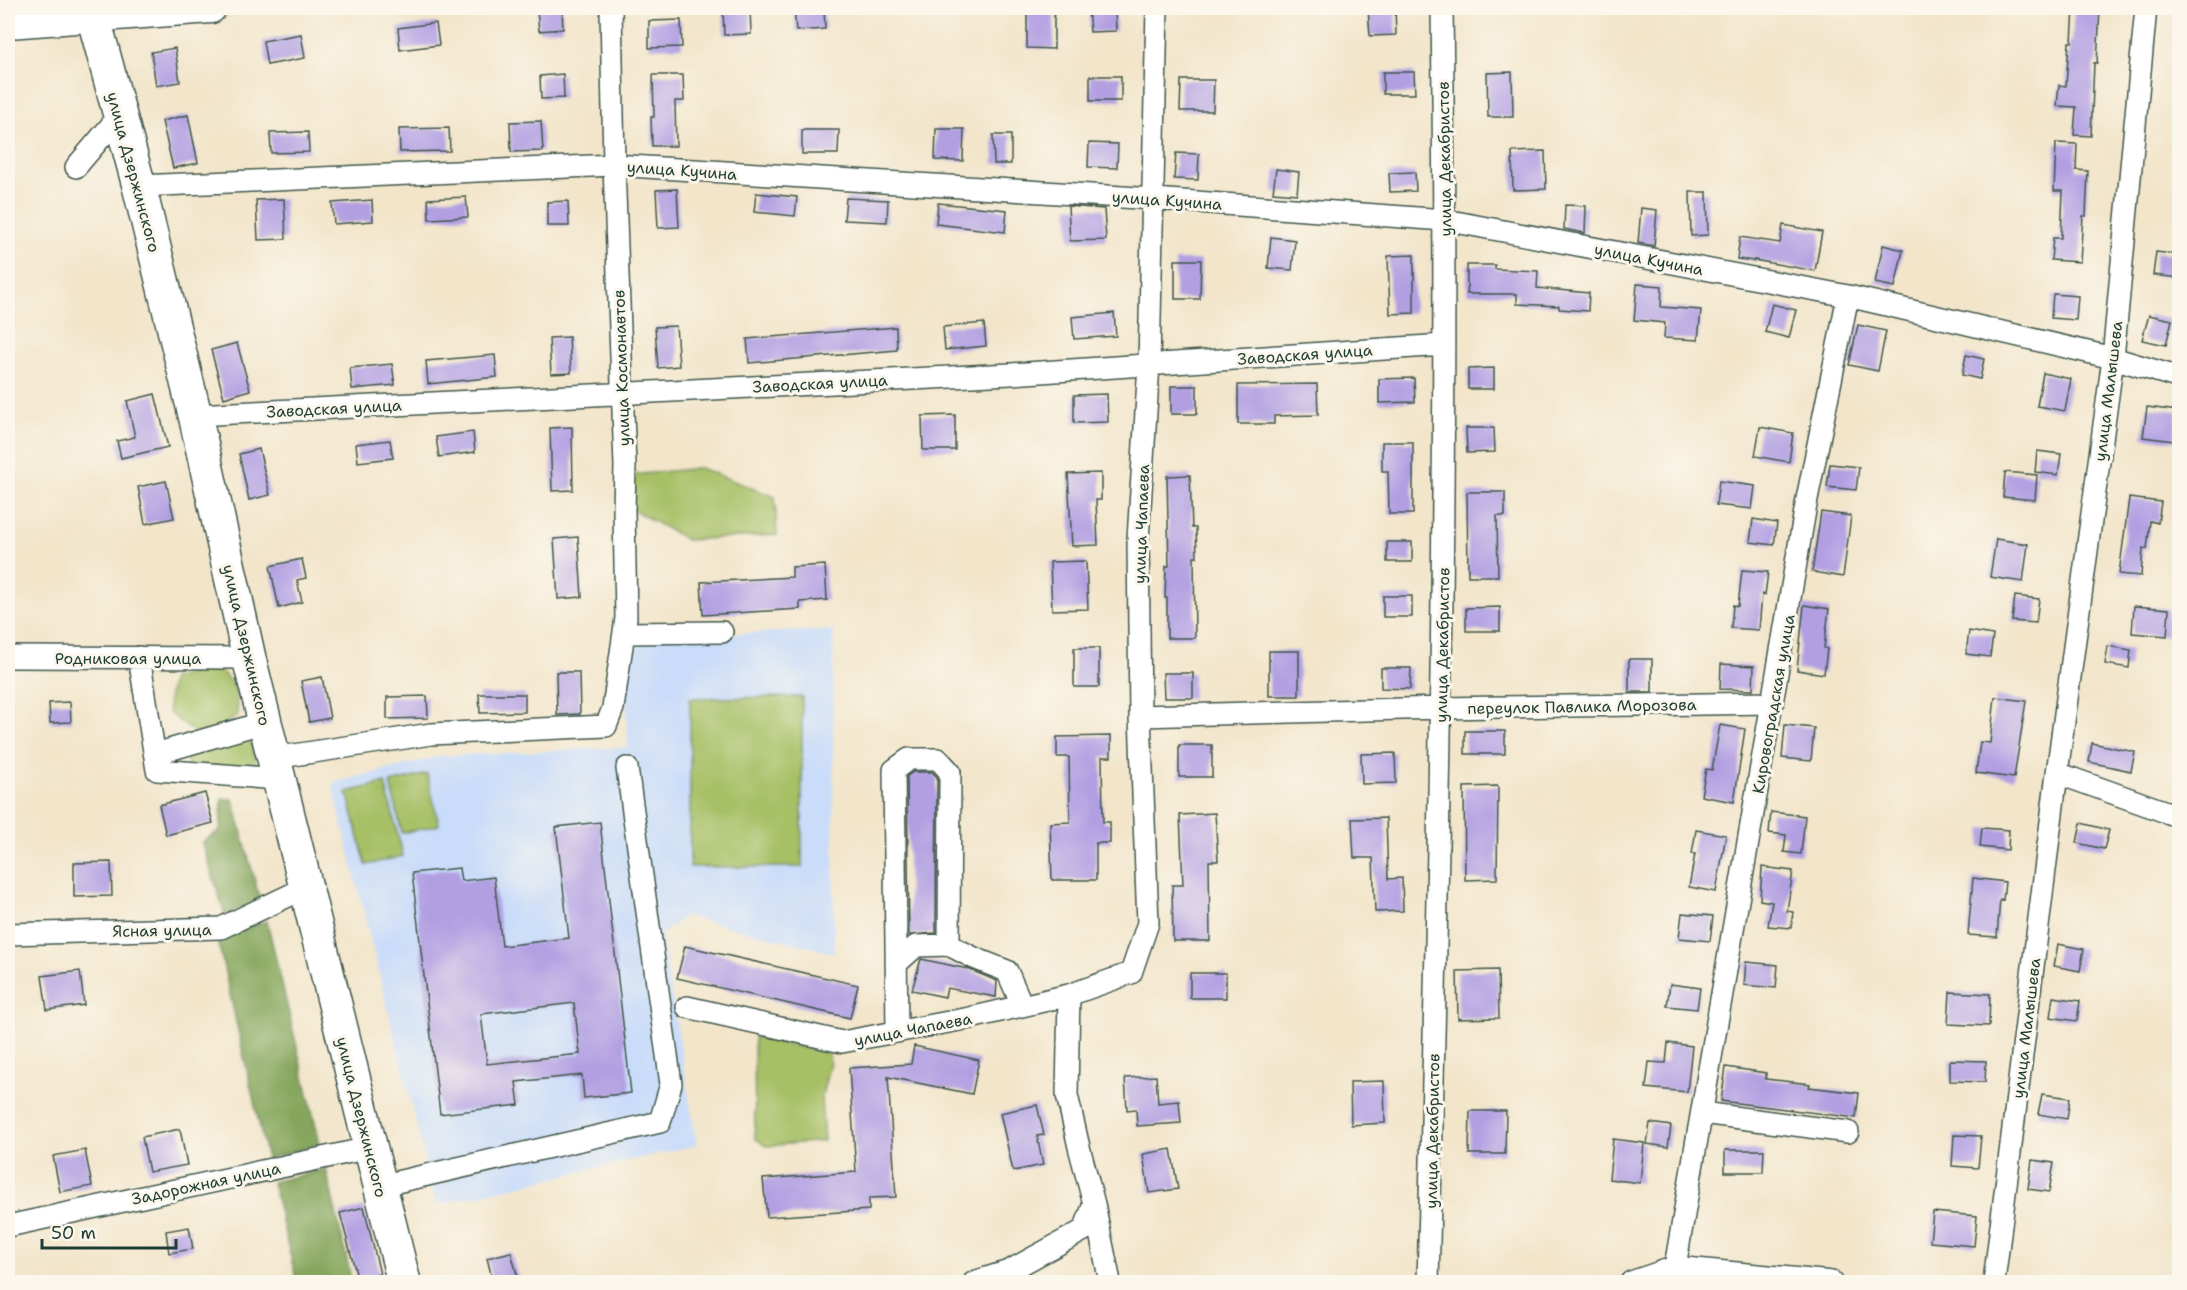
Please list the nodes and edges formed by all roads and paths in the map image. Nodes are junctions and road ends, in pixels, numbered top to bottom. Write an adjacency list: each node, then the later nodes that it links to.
1 (211, 8): 6 (main road)
2 (611, 8): 9 (street, улица Космонавтов)
3 (1157, 8): 12 (street, улица Чапаева)
4 (1442, 8): 13 (street, улица Декабристов)
5 (2146, 8): 16 (street, улица Малышева)
6 (92, 12): 7 (main road); 8 (main road, улица Дзержинского)
7 (8, 23)
8 (120, 115): 10 (street); 11 (main road, улица Дзержинского)
9 (614, 165): 11 (street, улица Кучина); 12 (street, улица Кучина); 19 (street, улица Космонавтов)
10 (76, 167)
11 (139, 186): 20 (main road, улица Дзержинского)
12 (1154, 199): 13 (street, улица Кучина); 17 (street, улица Чапаева)
13 (1445, 220): 14 (street, улица Кучина); 15 (street, улица Декабристов)
14 (1848, 296): 16 (street, улица Кучина); 26 (street, Кировоградская улица)
15 (1444, 345): 17 (street, Заводская улица); 27 (street, улица Декабристов)
16 (2113, 357): 18 (street, улица Кучина); 33 (street, улица Малышева)
17 (1149, 364): 19 (street, Заводская улица); 28 (street, улица Чапаева)
18 (2180, 378)
19 (621, 393): 20 (street, Заводская улица); 22 (street, улица Космонавтов)
20 (195, 415): 25 (main road, улица Дзержинского)
21 (722, 632): 22 (street)
22 (624, 633): 31 (street, улица Космонавтов)
23 (8, 657): 24 (street, Родниковая улица)
24 (139, 657): 25 (street, Родниковая улица); 30 (street)
25 (249, 658): 29 (main road, улица Дзержинского)
26 (1773, 703): 27 (street, переулок Павлика Морозова); 43 (street, Кировоградская улица)
27 (1441, 708): 28 (street, переулок Павлика Морозова); 53 (street, улица Декабристов)
28 (1140, 716): 39 (street, улица Чапаева)
29 (265, 722): 30 (street); 31 (main road, улица Дзержинского)
30 (155, 754): 31 (street)
31 (277, 768): 35 (main road, улица Дзержинского)
32 (627, 768): 46 (street)
33 (2058, 773): 34 (street); 56 (street, улица Малышева)
34 (2180, 817)
35 (307, 887): 36 (street, Ясная улица); 45 (main road, улица Дзержинского)
36 (8, 933)
37 (949, 945): 38 (street); 38 (street); 40 (street)
38 (896, 964): 42 (street)
39 (1069, 995): 40 (street, улица Чапаева); 47 (street)
40 (1022, 1005): 42 (street, улица Чапаева)
41 (687, 1007): 42 (street, улица Чапаева)
42 (897, 1032)
43 (1702, 1113): 44 (street); 49 (street, Кировоградская улица)
44 (1848, 1132)
45 (369, 1148): 46 (main road, улица Дзержинского); 48 (street, Задорожная улица)
46 (379, 1186): 50 (main road, улица Дзержинского)
47 (1095, 1204): 51 (street); 52 (street)
48 (8, 1226)
49 (1678, 1275): 54 (street); 55 (street)
50 (404, 1282)
51 (975, 1282)
52 (1110, 1282)
53 (1428, 1282)
54 (1631, 1282)
55 (1832, 1282)
56 (1994, 1282)

